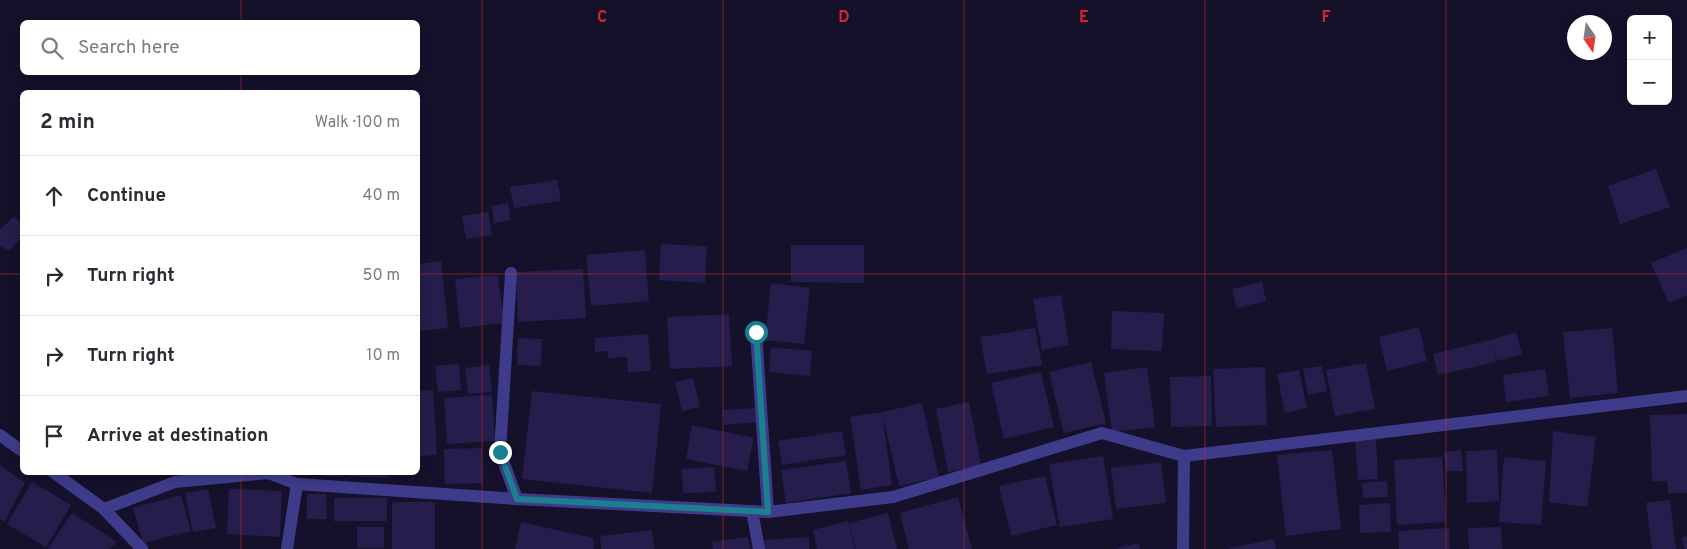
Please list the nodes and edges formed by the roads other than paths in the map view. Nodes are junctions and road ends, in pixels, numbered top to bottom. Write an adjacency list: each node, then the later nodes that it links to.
1 (511, 273): 11 (street)
2 (756, 332): 14 (street)
3 (1687, 396): 6 (street)
4 (0, 435): 5 (street)
5 (20, 450)
6 (1184, 456): 14 (street); 18 (street)
7 (57, 475): 12 (street)
8 (247, 475): 12 (street)
9 (273, 475): 10 (street)
10 (297, 484): 11 (street); 16 (street)
11 (517, 499): 13 (street)
12 (104, 509): 15 (street)
13 (752, 511): 14 (street); 17 (street)
14 (768, 512)
15 (142, 549)
16 (286, 549)
17 (759, 549)
18 (1183, 549)

